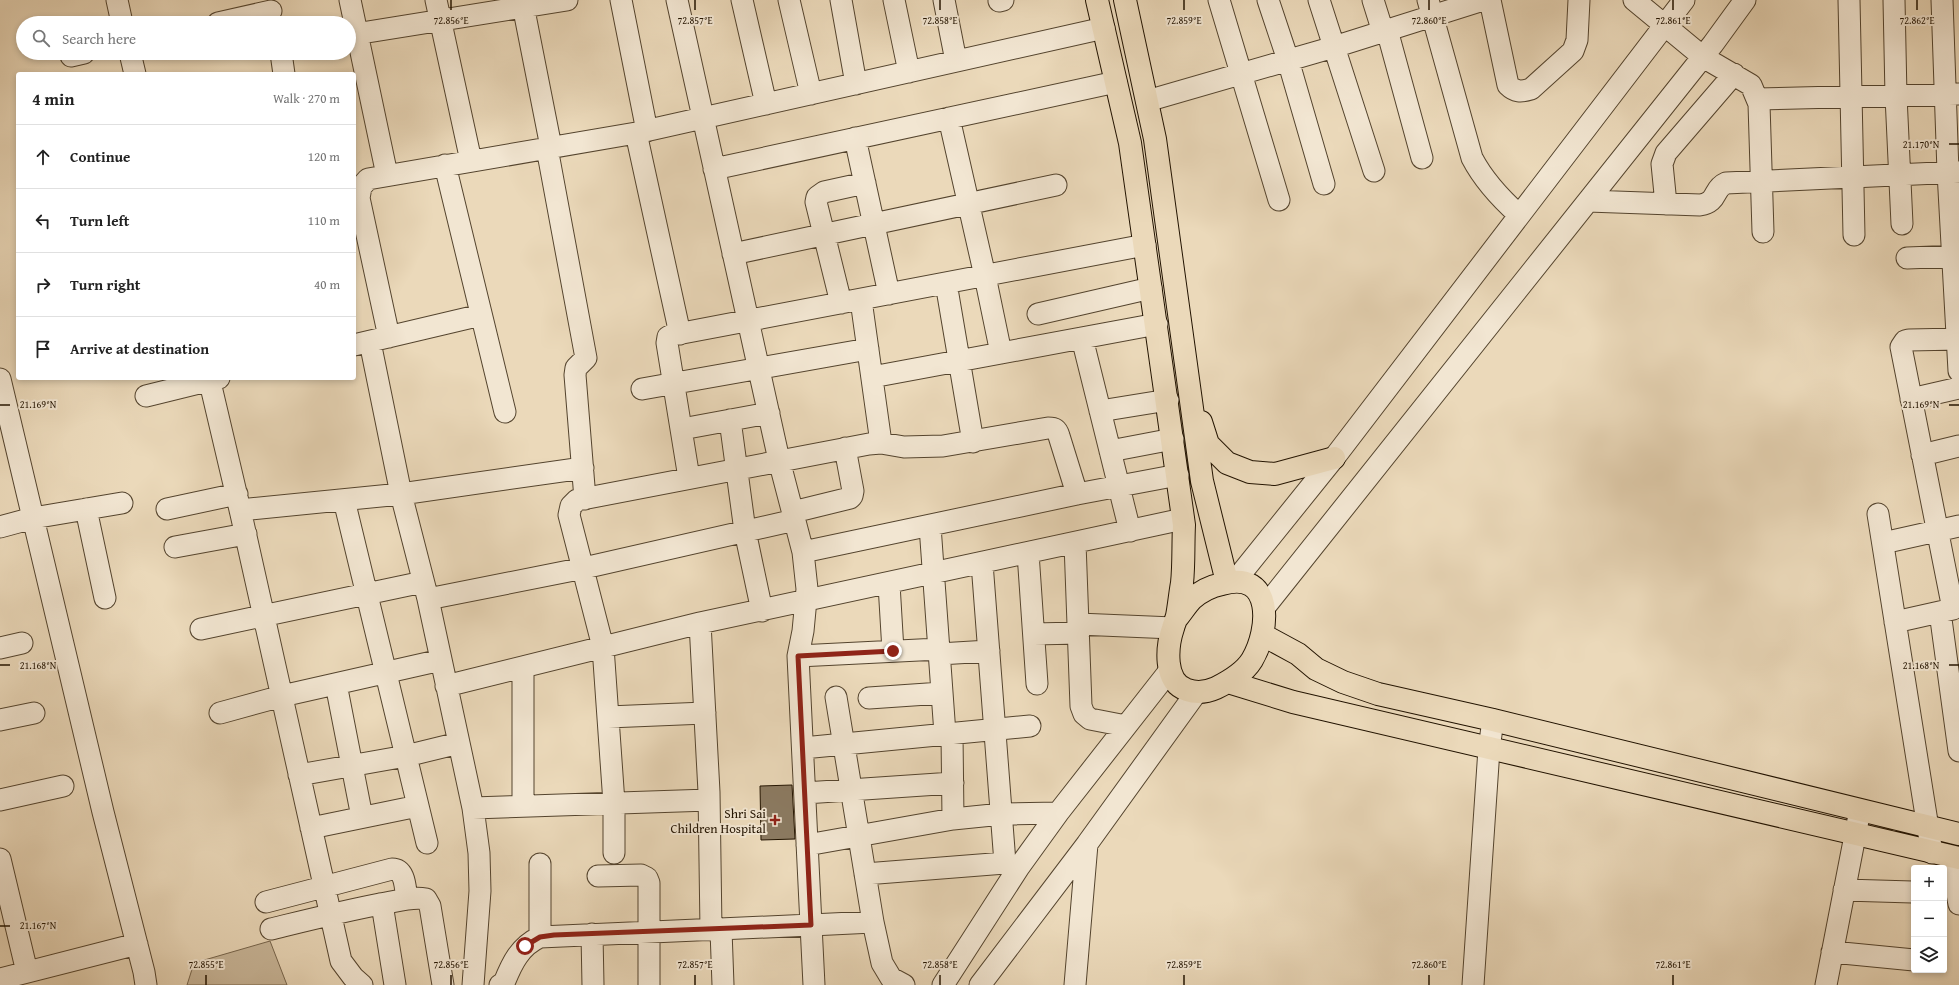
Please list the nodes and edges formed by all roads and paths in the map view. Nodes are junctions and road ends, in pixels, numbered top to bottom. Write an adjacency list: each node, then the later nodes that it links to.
1 (117, 0): 30 (street)
2 (350, 0): 32 (street)
3 (436, 0): 33 (street)
4 (567, 0): 27 (street)
5 (621, 0): 61 (street)
6 (677, 0): 59 (street)
7 (742, 0): 58 (street)
8 (788, 0): 52 (street)
9 (841, 0): 51 (street)
10 (894, 0): 47 (street)
11 (944, 0): 44 (street)
12 (1097, 0): 35 (main road)
13 (1125, 0): 57 (main road)
14 (1219, 0): 48 (street)
15 (1268, 0): 43 (street)
16 (1319, 0): 38 (street)
17 (1373, 0): 36 (street)
18 (1483, 0): 28 (street)
19 (1490, 0): 20 (street)
20 (1579, 0)
21 (1634, 0): 34 (street)
22 (1684, 0): 34 (street)
23 (1745, 0): 39 (street)
24 (1849, 0): 55 (street)
25 (1894, 0): 54 (street)
26 (1942, 0): 53 (street)
27 (523, 4): 33 (street); 63 (street)
28 (1431, 8): 36 (street); 81 (street)
29 (272, 11): 31 (street)
30 (120, 16)
31 (250, 16)
32 (351, 16)
33 (441, 21): 37 (street); 65 (street)
34 (1663, 25): 39 (street); 81 (street)
35 (1104, 28): 44 (street); 50 (main road)
36 (1385, 31): 38 (street); 64 (street)
37 (356, 34)
38 (1334, 47): 43 (street); 68 (street)
39 (1702, 57): 49 (street); 78 (street)
40 (132, 60): 45 (street)
41 (282, 60): 46 (street)
42 (356, 60): 70 (street)
43 (1288, 60): 48 (street); 75 (street)
44 (956, 61): 47 (street)
45 (135, 72)
46 (284, 72)
47 (909, 72): 51 (street)
48 (1241, 73): 57 (street); 77 (street)
49 (1734, 74): 56 (street); 80 (street)
50 (1116, 82): 60 (street); 87 (main road)
51 (856, 84): 52 (street)
52 (811, 94): 58 (street)
53 (1952, 94): 54 (street); 69 (street)
54 (1896, 96): 55 (street); 71 (street)
55 (1851, 97): 56 (street); 72 (street)
56 (1757, 99): 73 (street)
57 (1147, 101): 118 (main road)
58 (766, 104): 59 (street)
59 (703, 118): 61 (street); 67 (street)
60 (948, 118): 62 (street); 79 (street)
61 (641, 132): 63 (street); 102 (street)
62 (855, 138): 67 (street); 74 (street)
63 (549, 148): 65 (street); 136 (street)
64 (1422, 158)
65 (471, 161): 66 (street)
66 (445, 165): 70 (street); 99 (street)
67 (714, 169): 89 (street)
68 (1374, 171)
69 (1953, 172): 71 (street); 90 (street)
70 (369, 174): 88 (street)
71 (1899, 175): 72 (street); 83 (street)
72 (1853, 177): 73 (street); 86 (street)
73 (1761, 181): 80 (street); 84 (street)
74 (865, 183): 82 (street); 85 (street)
75 (1324, 184)
76 (1056, 185): 79 (street)
77 (1279, 200)
78 (1588, 201): 80 (street); 174 (street)
79 (968, 204): 82 (street); 92 (street)
80 (1666, 204)
81 (1519, 215): 134 (street)
82 (874, 224): 85 (street); 95 (street)
83 (1902, 224)
84 (1763, 232)
85 (824, 234): 89 (street); 97 (street)
86 (1854, 235)
87 (1145, 245): 92 (street); 94 (main road)
88 (362, 250): 105 (street)
89 (733, 254): 100 (street)
90 (1956, 256): 91 (street); 104 (street)
91 (1907, 258)
92 (985, 276): 93 (street); 107 (street)
93 (946, 283): 95 (street); 108 (street)
94 (1151, 288): 98 (street); 101 (main road)
95 (889, 294): 96 (street)
96 (861, 300): 97 (street); 106 (street)
97 (841, 304): 100 (street)
98 (1038, 314)
99 (481, 315): 105 (street); 123 (street)
100 (748, 321): 102 (street); 109 (street)
101 (1156, 324): 103 (street); 121 (main road)
102 (680, 334): 115 (street)
103 (1082, 338): 107 (street); 122 (street)
104 (1958, 339): 110 (street); 120 (street)
105 (371, 341): 141 (street)
106 (868, 349): 109 (street); 111 (street)
107 (1001, 353): 108 (street)
108 (960, 360): 111 (street); 128 (street)
109 (759, 369): 115 (street); 124 (street)
110 (1959, 371)
111 (872, 377): 129 (street)
112 (0, 379): 151 (street)
113 (209, 380): 119 (street)
114 (213, 380): 145 (street)
115 (674, 383): 117 (street); 126 (street)
116 (1959, 388): 120 (street)
117 (642, 389)
118 (1190, 389): 134 (main road); 168 (main road)
119 (146, 396)
120 (1911, 399): 133 (street)
121 (1168, 400): 122 (street); 127 (main road)
122 (1100, 411): 132 (street)
123 (505, 412)
124 (769, 413): 125 (street); 135 (street)
125 (730, 420): 126 (street); 137 (street)
126 (682, 429): 139 (street)
127 (1173, 439): 132 (street); 138 (main road)
128 (973, 442): 129 (street); 142 (street)
129 (881, 443): 131 (street)
130 (1959, 446): 133 (street)
131 (845, 448): 135 (street); 150 (street)
132 (1110, 451): 140 (street)
133 (1922, 455): 158 (street)
134 (1334, 458): 168 (street)
135 (779, 460): 137 (street); 150 (street)
136 (583, 468): 141 (street); 143 (street)
137 (737, 468): 139 (street); 156 (street)
138 (1178, 476): 140 (street); 152 (main road)
139 (689, 478): 143 (street)
140 (1119, 487): 142 (street); 157 (street)
141 (401, 494): 144 (street); 170 (street)
142 (1077, 494): 153 (street)
143 (585, 499): 166 (street)
144 (344, 500): 145 (street); 171 (street)
145 (238, 502): 148 (street); 159 (street)
146 (122, 503): 147 (street)
147 (86, 509): 151 (street); 172 (street)
148 (167, 509)
149 (1878, 514): 161 (street)
150 (794, 516): 156 (street); 163 (street)
151 (33, 518): 155 (street); 268 (street)
152 (1183, 520): 157 (street); 179 (main road)
153 (930, 526): 163 (street); 167 (street)
154 (1959, 526): 158 (street)
155 (0, 527)
156 (745, 531): 166 (street); 176 (street)
157 (1130, 531): 160 (street)
158 (1936, 531): 161 (street); 175 (street)
159 (246, 534): 162 (street); 177 (street)
160 (1075, 543): 164 (street); 181 (street)
161 (1883, 543): 178 (street)
162 (175, 547)
163 (803, 552): 173 (street)
164 (1028, 553): 165 (street); 183 (street)
165 (982, 563): 167 (street); 189 (street)
166 (584, 568): 170 (street); 186 (street)
167 (933, 573): 169 (street); 190 (street)
168 (1231, 582): 174 (main road); 179 (main road)
169 (889, 584): 173 (street); 188 (street)
170 (425, 590): 171 (street); 192 (street)
171 (366, 594): 177 (street); 195 (street)
172 (105, 598)
173 (805, 602): 176 (street); 191 (street)
174 (1264, 608): 184 (main road)
175 (1951, 609): 178 (street); 219 (street)
176 (762, 611): 180 (street)
177 (264, 615): 182 (street); 202 (street)
178 (1895, 622): 238 (street)
179 (1175, 623): 181 (street); 194 (main road)
180 (700, 624): 186 (street); 207 (street)
181 (1078, 628): 183 (street); 212 (street)
182 (201, 629)
183 (1034, 634): 198 (street)
184 (1263, 635): 196 (main road); 210 (main road)
185 (22, 643): 187 (street)
186 (603, 647): 193 (street); 208 (street)
187 (0, 648)
188 (893, 651): 190 (street); 191 (street)
189 (989, 651): 190 (street); 213 (street)
190 (939, 652): 200 (street)
191 (798, 656): 217 (street)
192 (441, 660): 195 (street); 199 (street)
193 (523, 667): 199 (street); 231 (street)
194 (1170, 670): 201 (main road); 212 (street)
195 (385, 672): 197 (street); 220 (street)
196 (1228, 682): 201 (main road); 218 (main road)
197 (336, 684): 202 (street); 221 (street)
198 (1038, 684)
199 (446, 686): 215 (street)
200 (942, 692): 204 (street); 214 (street)
201 (1196, 692): 244 (street)
202 (282, 696): 206 (street); 222 (street)
203 (836, 697): 216 (street)
204 (869, 698)
205 (34, 713): 209 (street)
206 (220, 713)
207 (705, 713): 208 (street); 228 (street)
208 (608, 717): 229 (street)
209 (0, 720)
210 (1493, 720): 218 (street); 233 (main road)
211 (1030, 726): 213 (street)
212 (1126, 726): 234 (street)
213 (995, 730): 214 (street); 235 (street)
214 (948, 734): 216 (street); 223 (street)
215 (459, 743): 220 (street); 232 (street)
216 (844, 744): 217 (street); 225 (street)
217 (803, 748): 226 (street)
218 (1489, 749): 241 (main road); 287 (street)
219 (1959, 751)
220 (406, 756): 221 (street); 230 (street)
221 (352, 766): 222 (street); 236 (street)
222 (299, 775): 239 (street)
223 (953, 783): 225 (street); 237 (street)
224 (63, 786): 227 (street)
225 (852, 790): 226 (street); 242 (street)
226 (805, 793): 245 (street)
227 (0, 800)
228 (709, 800): 229 (street); 264 (street)
229 (614, 803): 231 (street); 246 (street)
230 (418, 806): 236 (street); 243 (street)
231 (523, 806): 232 (street)
232 (473, 808): 278 (street)
233 (1860, 810): 238 (main road); 241 (street)
234 (1058, 813): 235 (street); 250 (street)
235 (1002, 814): 237 (street); 250 (street)
236 (362, 817): 239 (street)
237 (953, 819): 242 (street)
238 (1927, 827): 240 (main road); 247 (street)
239 (311, 828): 253 (street)
240 (1959, 834)
241 (1855, 835): 247 (main road); 254 (street)
242 (860, 836): 245 (street); 251 (street)
243 (427, 843)
244 (1087, 844): 285 (street); 286 (street)
245 (807, 845): 262 (street)
246 (614, 853)
247 (1947, 856): 259 (street)
248 (0, 859): 271 (street)
249 (540, 864): 267 (street)
250 (1012, 865): 251 (street); 284 (street)
251 (865, 874): 261 (street)
252 (598, 876): 265 (street)
253 (324, 887): 256 (street); 257 (street); 260 (street)
254 (1844, 890): 255 (street); 269 (street)
255 (1911, 892)
256 (407, 899): 258 (street); 277 (street)
257 (266, 902)
258 (382, 904): 260 (street); 276 (street)
259 (1959, 904)
260 (330, 914): 263 (street); 275 (street)
261 (874, 922): 262 (street); 283 (street)
262 (811, 925): 264 (street); 282 (street)
263 (272, 929)
264 (716, 930): 265 (street); 281 (street)
265 (649, 932): 266 (street); 280 (street)
266 (592, 934): 267 (street); 279 (street)
267 (540, 937): 273 (street)
268 (137, 944): 271 (street); 274 (street)
269 (1832, 952): 270 (street); 288 (street)
270 (1911, 960)
271 (27, 972): 272 (street)
272 (2, 981)
273 (503, 984)
274 (146, 985)
275 (362, 985)
276 (395, 985)
277 (443, 985)
278 (473, 985)
279 (593, 985)
280 (649, 985)
281 (723, 985)
282 (814, 985)
283 (904, 985)
284 (943, 985)
285 (980, 985)
286 (1075, 985)
287 (1473, 985)
288 (1826, 985)

